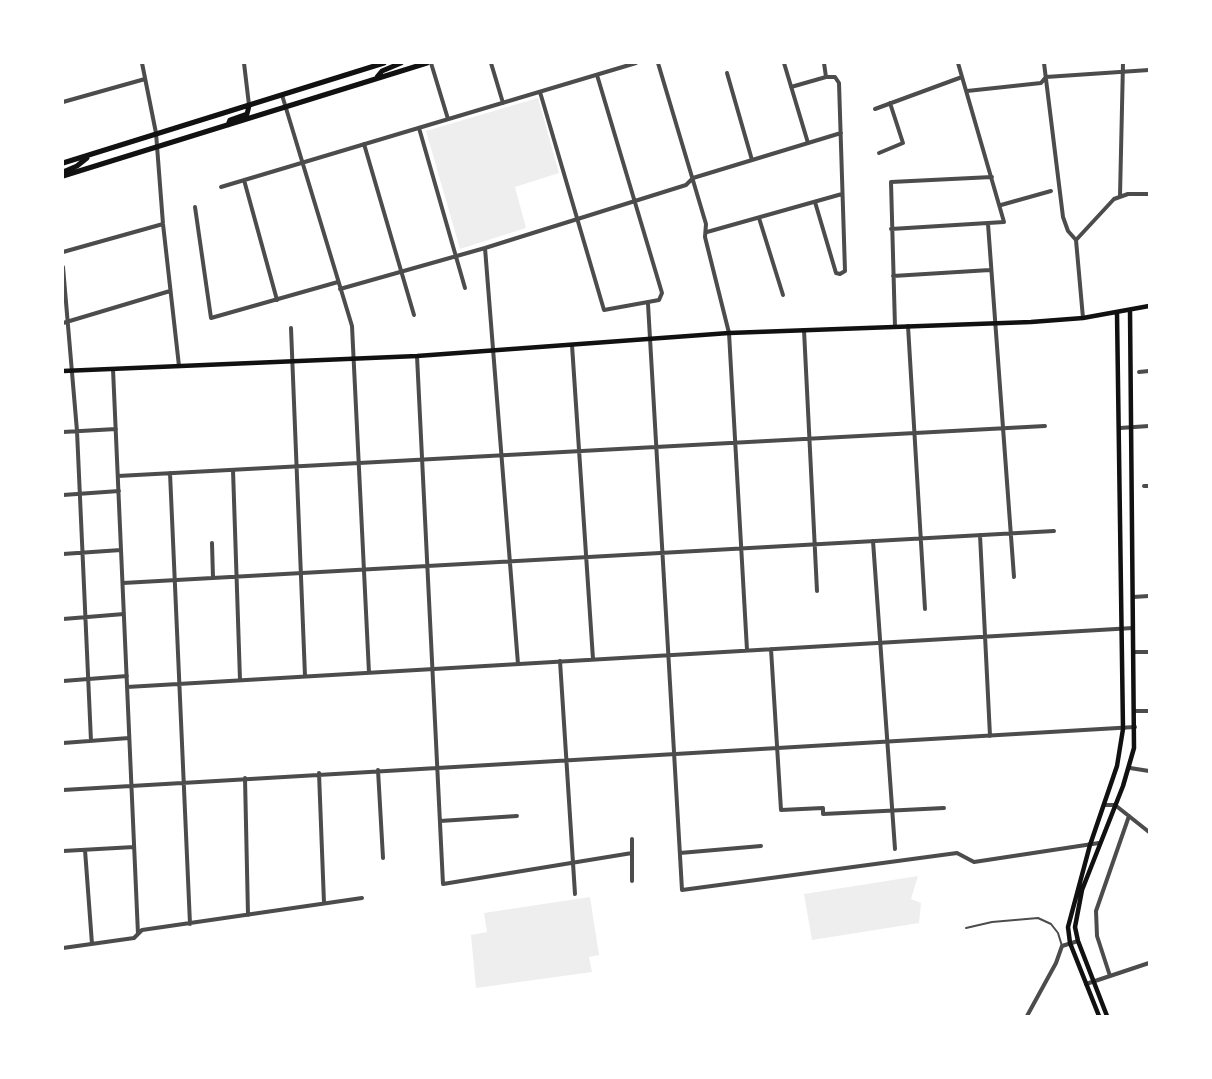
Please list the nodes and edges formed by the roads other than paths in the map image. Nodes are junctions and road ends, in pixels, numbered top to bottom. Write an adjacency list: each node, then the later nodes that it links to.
1 (141, 63): 22 (street)
2 (244, 63): 30 (street)
3 (384, 63): 26 (main road)
4 (401, 63): 18 (main road)
5 (429, 63): 18 (main road); 33 (street)
6 (490, 63): 28 (street)
7 (636, 63): 17 (street)
8 (658, 63): 48 (street)
9 (784, 63): 23 (street)
10 (824, 63): 19 (street)
11 (958, 63): 20 (street)
12 (1044, 63): 21 (street)
13 (1123, 63): 15 (street)
14 (1149, 70): 15 (street)
15 (1123, 71): 21 (street); 54 (street)
16 (727, 73): 43 (street)
17 (597, 75): 25 (street); 55 (street)
18 (377, 77): 31 (main road)
19 (826, 77): 23 (street); 37 (street)
20 (962, 77): 24 (street); 29 (street)
21 (1046, 77): 24 (street); 65 (street)
22 (145, 79): 27 (street); 36 (street)
23 (791, 87): 38 (street)
24 (966, 91): 47 (street)
25 (540, 92): 28 (street); 60 (street)
26 (282, 95): 30 (main road); 31 (street)
27 (63, 102)
28 (503, 103): 33 (street)
29 (890, 103): 32 (street); 41 (street)
30 (249, 106): 34 (main road); 36 (main road)
31 (286, 108): 34 (main road); 44 (street)
32 (875, 108)
33 (448, 119): 35 (street)
34 (228, 125): 40 (main road)
35 (419, 128): 39 (street); 68 (street)
36 (156, 133): 40 (street); 42 (main road)
37 (841, 133): 38 (street); 52 (street)
38 (808, 143): 43 (street)
39 (364, 144): 44 (street); 71 (street)
40 (156, 148): 46 (main road); 61 (street)
41 (879, 153)
42 (88, 156): 45 (main road); 46 (main road)
43 (752, 160): 48 (street)
44 (303, 162): 49 (street); 73 (street)
45 (63, 163)
46 (63, 174)
47 (992, 177): 57 (street); 63 (street)
48 (693, 178): 55 (street); 64 (street)
49 (244, 180): 50 (street); 78 (street)
50 (221, 187)
51 (1051, 191): 57 (street)
52 (842, 194): 56 (street); 56 (street)
53 (1149, 194): 54 (street)
54 (1120, 196): 65 (street)
55 (633, 201): 60 (street); 79 (street)
56 (815, 202): 59 (street)
57 (1001, 205): 62 (street)
58 (195, 207): 78 (street)
59 (759, 218): 64 (street); 77 (street)
60 (577, 219): 66 (street); 79 (street)
61 (163, 224): 67 (street); 76 (street)
62 (988, 224): 63 (street); 70 (street)
63 (891, 229): 72 (street)
64 (707, 232): 92 (street)
65 (1076, 240): 84 (street)
66 (485, 248): 68 (street); 95 (street)
67 (63, 252)
68 (456, 255): 71 (street); 74 (street)
69 (63, 267): 85 (street)
70 (990, 270): 72 (street); 87 (street)
71 (401, 271): 75 (street); 83 (street)
72 (893, 276): 89 (street)
73 (338, 282): 75 (street); 78 (street)
74 (465, 288)
75 (340, 289): 97 (street)
76 (171, 291): 85 (street); 99 (street)
77 (783, 296)
78 (277, 301)
79 (648, 303): 93 (street)
80 (1149, 306): 81 (main road)
81 (1131, 310): 82 (main road); 106 (main road)
82 (1117, 313): 84 (main road); 105 (main road)
83 (414, 315)
84 (1083, 318): 87 (main road)
85 (69, 321): 86 (street); 101 (street)
86 (63, 323)
87 (994, 324): 88 (main road); 109 (street)
88 (908, 326): 89 (main road); 115 (street)
89 (895, 327): 91 (main road)
90 (291, 328): 98 (street)
91 (804, 330): 92 (main road); 116 (street)
92 (729, 333): 93 (main road); 117 (street)
93 (649, 339): 94 (main road); 118 (street)
94 (572, 345): 95 (main road); 119 (street)
95 (493, 350): 96 (main road); 120 (street)
96 (417, 356): 97 (main road); 121 (street)
97 (354, 359): 98 (main road); 122 (street)
98 (294, 361): 99 (main road); 123 (street)
99 (179, 367): 100 (main road)
100 (113, 369): 101 (main road); 112 (street)
101 (73, 370): 102 (main road); 113 (street)
102 (63, 371)
103 (1149, 371): 104 (street)
104 (1139, 372)
105 (1120, 399): 106 (main road); 111 (main road)
106 (1132, 399): 110 (main road)
107 (1045, 426): 109 (street)
108 (1149, 426): 110 (street)
109 (1004, 427): 115 (street); 131 (street)
110 (1132, 427): 111 (street); 154 (main road)
111 (1120, 428): 159 (main road)
112 (116, 429): 113 (street); 126 (street)
113 (77, 431): 114 (street); 128 (street)
114 (63, 432)
115 (915, 432): 116 (street); 133 (street)
116 (809, 438): 117 (street); 136 (street)
117 (735, 443): 118 (street); 137 (street)
118 (655, 448): 119 (street); 140 (street)
119 (579, 452): 120 (street); 142 (street)
120 (501, 456): 121 (street); 143 (street)
121 (423, 459): 122 (street); 144 (street)
122 (359, 462): 123 (street); 145 (street)
123 (297, 465): 124 (street); 146 (street)
124 (232, 470): 125 (street); 147 (street)
125 (170, 473): 126 (street); 150 (street)
126 (118, 476): 127 (street)
127 (119, 491): 128 (street); 138 (street)
128 (80, 494): 129 (street); 139 (street)
129 (63, 495)
130 (1054, 531): 131 (street)
131 (1011, 533): 132 (street); 148 (street)
132 (980, 535): 133 (street); 161 (street)
133 (921, 538): 134 (street); 155 (street)
134 (873, 541): 136 (street); 162 (street)
135 (212, 543): 149 (street)
136 (815, 544): 137 (street); 152 (street)
137 (741, 548): 140 (street); 164 (street)
138 (121, 550): 139 (street); 151 (street)
139 (83, 553): 141 (street); 157 (street)
140 (662, 553): 142 (street); 167 (street)
141 (63, 554)
142 (586, 557): 143 (street); 168 (street)
143 (510, 561): 144 (street); 170 (street)
144 (428, 566): 145 (street); 171 (street)
145 (364, 570): 146 (street); 172 (street)
146 (302, 573): 147 (street); 174 (street)
147 (236, 577): 149 (street); 176 (street)
148 (1014, 577)
149 (213, 578): 150 (street)
150 (174, 580): 151 (street); 178 (street)
151 (123, 583): 156 (street)
152 (817, 591)
153 (1149, 596): 154 (street)
154 (1133, 597): 160 (main road)
155 (926, 609)
156 (124, 614): 157 (street); 173 (street)
157 (86, 617): 158 (street); 175 (street)
158 (63, 619)
159 (1121, 628): 160 (street); 161 (street); 183 (main road)
160 (1133, 628): 165 (main road)
161 (985, 636): 162 (street); 184 (street)
162 (880, 643): 163 (street); 187 (street)
163 (771, 649): 164 (street); 189 (street)
164 (747, 650): 167 (street)
165 (1133, 652): 166 (street); 180 (main road)
166 (1149, 652)
167 (668, 655): 168 (street); 190 (street)
168 (593, 659): 169 (street)
169 (560, 662): 170 (street); 191 (street)
170 (518, 664): 171 (street)
171 (433, 669): 172 (street); 192 (street)
172 (369, 673): 174 (street)
173 (127, 676): 175 (street); 179 (street)
174 (305, 676): 176 (street)
175 (89, 679): 177 (street); 186 (street)
176 (240, 680): 178 (street)
177 (63, 681)
178 (179, 684): 179 (street); 198 (street)
179 (127, 687): 185 (street)
180 (1135, 711): 181 (street); 182 (main road)
181 (1149, 711)
182 (1135, 726): 183 (street); 193 (main road)
183 (1123, 729): 184 (street); 201 (main road)
184 (990, 736): 187 (street)
185 (129, 738): 186 (street); 199 (street)
186 (91, 741): 188 (street)
187 (887, 742): 189 (street); 204 (street)
188 (63, 743)
189 (778, 748): 190 (street); 204 (street)
190 (674, 754): 191 (street); 218 (street)
191 (566, 760): 192 (street); 220 (street)
192 (438, 767): 194 (street); 207 (street)
193 (1130, 768): 195 (street); 202 (main road)
194 (378, 770): 196 (street); 219 (street)
195 (1149, 771)
196 (319, 773): 197 (street); 224 (street)
197 (245, 778): 198 (street); 225 (street)
198 (183, 781): 199 (street); 226 (street)
199 (131, 784): 200 (street); 213 (street)
200 (63, 790)
201 (1104, 804): 202 (street); 211 (main road)
202 (1115, 805): 206 (street); 210 (main road)
203 (944, 808): 204 (street)
204 (892, 810): 214 (street)
205 (518, 816): 207 (street)
206 (1129, 816): 208 (street); 235 (street)
207 (440, 821): 220 (street)
208 (1149, 832)
209 (632, 839): 217 (street)
210 (1099, 843): 211 (street); 229 (main road)
211 (1090, 844): 218 (street); 230 (main road)
212 (761, 846): 218 (street)
213 (134, 847): 215 (street); 228 (street)
214 (895, 849)
215 (85, 850): 216 (street); 231 (street)
216 (63, 851)
217 (632, 853): 220 (street); 221 (street)
218 (680, 853)
219 (383, 858)
220 (573, 862): 222 (street)
221 (632, 881)
222 (575, 894)
223 (362, 898): 224 (street)
224 (324, 903): 225 (street)
225 (248, 915): 226 (street)
226 (190, 924): 228 (street)
227 (966, 928): 232 (street)
228 (138, 934): 231 (street)
229 (1078, 941): 230 (street); 236 (main road)
230 (1070, 943): 232 (street); 237 (main road)
231 (92, 944): 233 (street)
232 (1062, 946): 238 (street)
233 (63, 948)
234 (1149, 963): 235 (street)
235 (1110, 976): 236 (street)
236 (1094, 982): 237 (street); 240 (main road)
237 (1086, 984): 239 (main road)
238 (1027, 1016)
239 (1099, 1016)
240 (1107, 1016)

